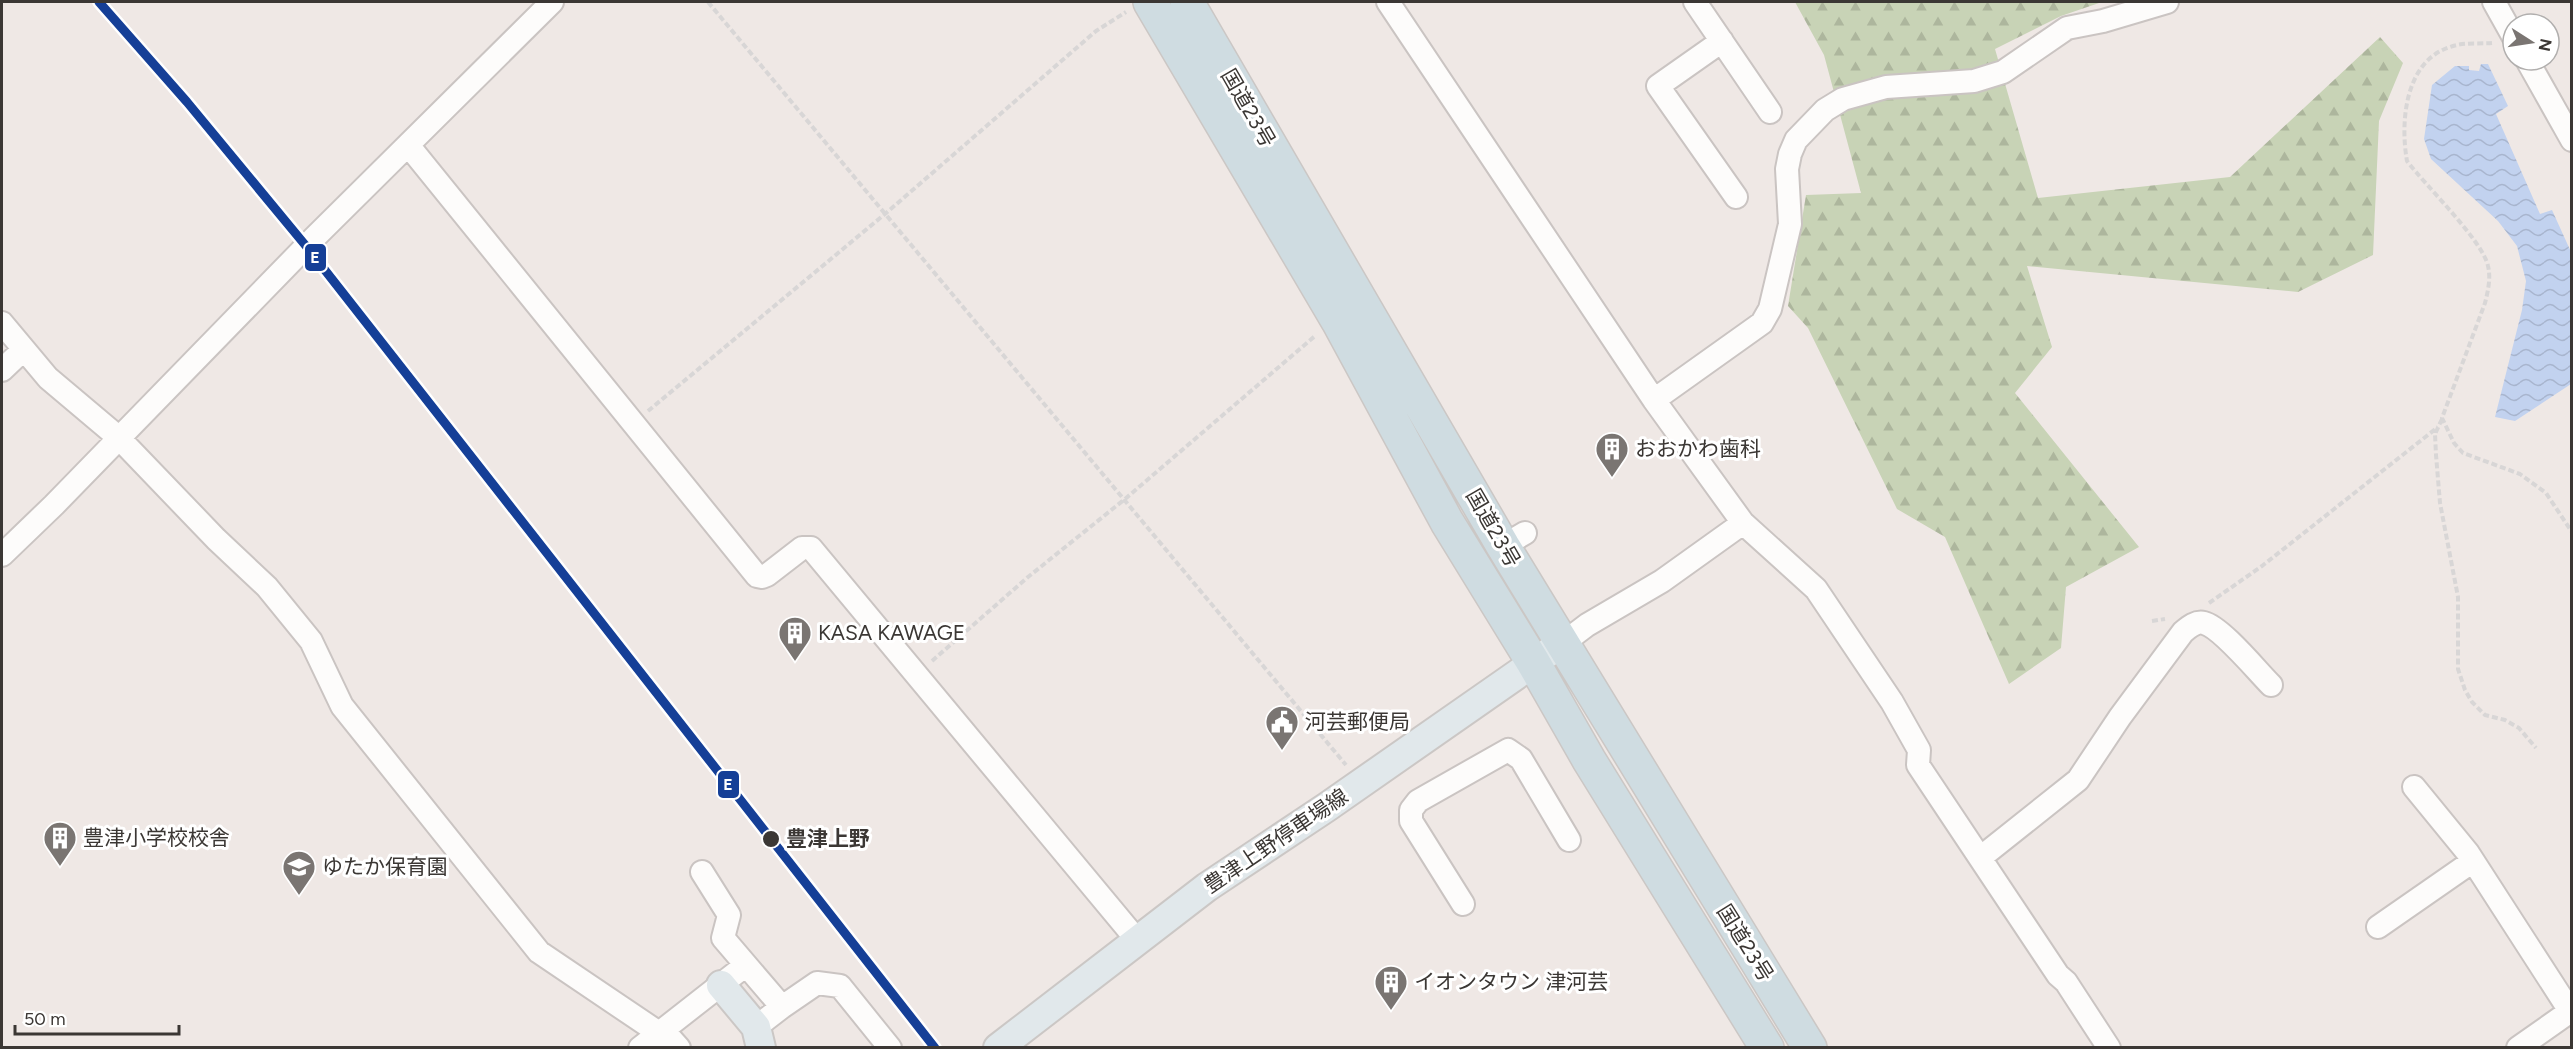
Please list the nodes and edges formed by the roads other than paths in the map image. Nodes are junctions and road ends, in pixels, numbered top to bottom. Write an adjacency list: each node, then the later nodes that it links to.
1 (552, 2): 11 (street)
2 (1187, 2): 20 (highway, 国道23号)
3 (1388, 2): 16 (street)
4 (1695, 2): 7 (street)
5 (2168, 2): 16 (street)
6 (1141, 4): 21 (highway, 国道23号)
7 (1722, 41): 9 (street); 12 (street)
8 (2534, 72): 10 (street)
9 (1770, 112)
10 (2571, 140)
11 (408, 145): 17 (street); 30 (street)
12 (1736, 197)
13 (2, 323): 14 (street)
14 (23, 350): 15 (street); 17 (street)
15 (2, 370)
16 (1654, 400): 18 (street)
17 (117, 437): 19 (street); 35 (street)
18 (1743, 523): 20 (street); 25 (street)
19 (2, 555)
20 (1562, 644): 21 (main road, 豊津上野停車場線); 42 (highway, 国道23号)
21 (1533, 662): 30 (main road, 豊津上野停車場線); 41 (highway, 国道23号)
22 (2271, 685): 25 (street)
23 (2414, 788): 26 (street)
24 (1569, 840): 28 (street)
25 (1980, 858): 43 (street)
26 (2473, 861): 29 (street); 34 (street)
27 (702, 872): 31 (street)
28 (1463, 904)
29 (2378, 927)
30 (1137, 940): 40 (main road, 豊津上野停車場線)
31 (746, 965): 32 (street); 33 (street)
32 (721, 986): 35 (street); 36 (main road)
33 (782, 1007): 36 (street); 39 (street)
34 (2571, 1010): 44 (street)
35 (661, 1031): 37 (street); 38 (street)
36 (759, 1037)
37 (640, 1047)
38 (679, 1047)
39 (890, 1047)
40 (998, 1047)
41 (1767, 1047)
42 (1810, 1047)
43 (2109, 1047)
44 (2518, 1047)

